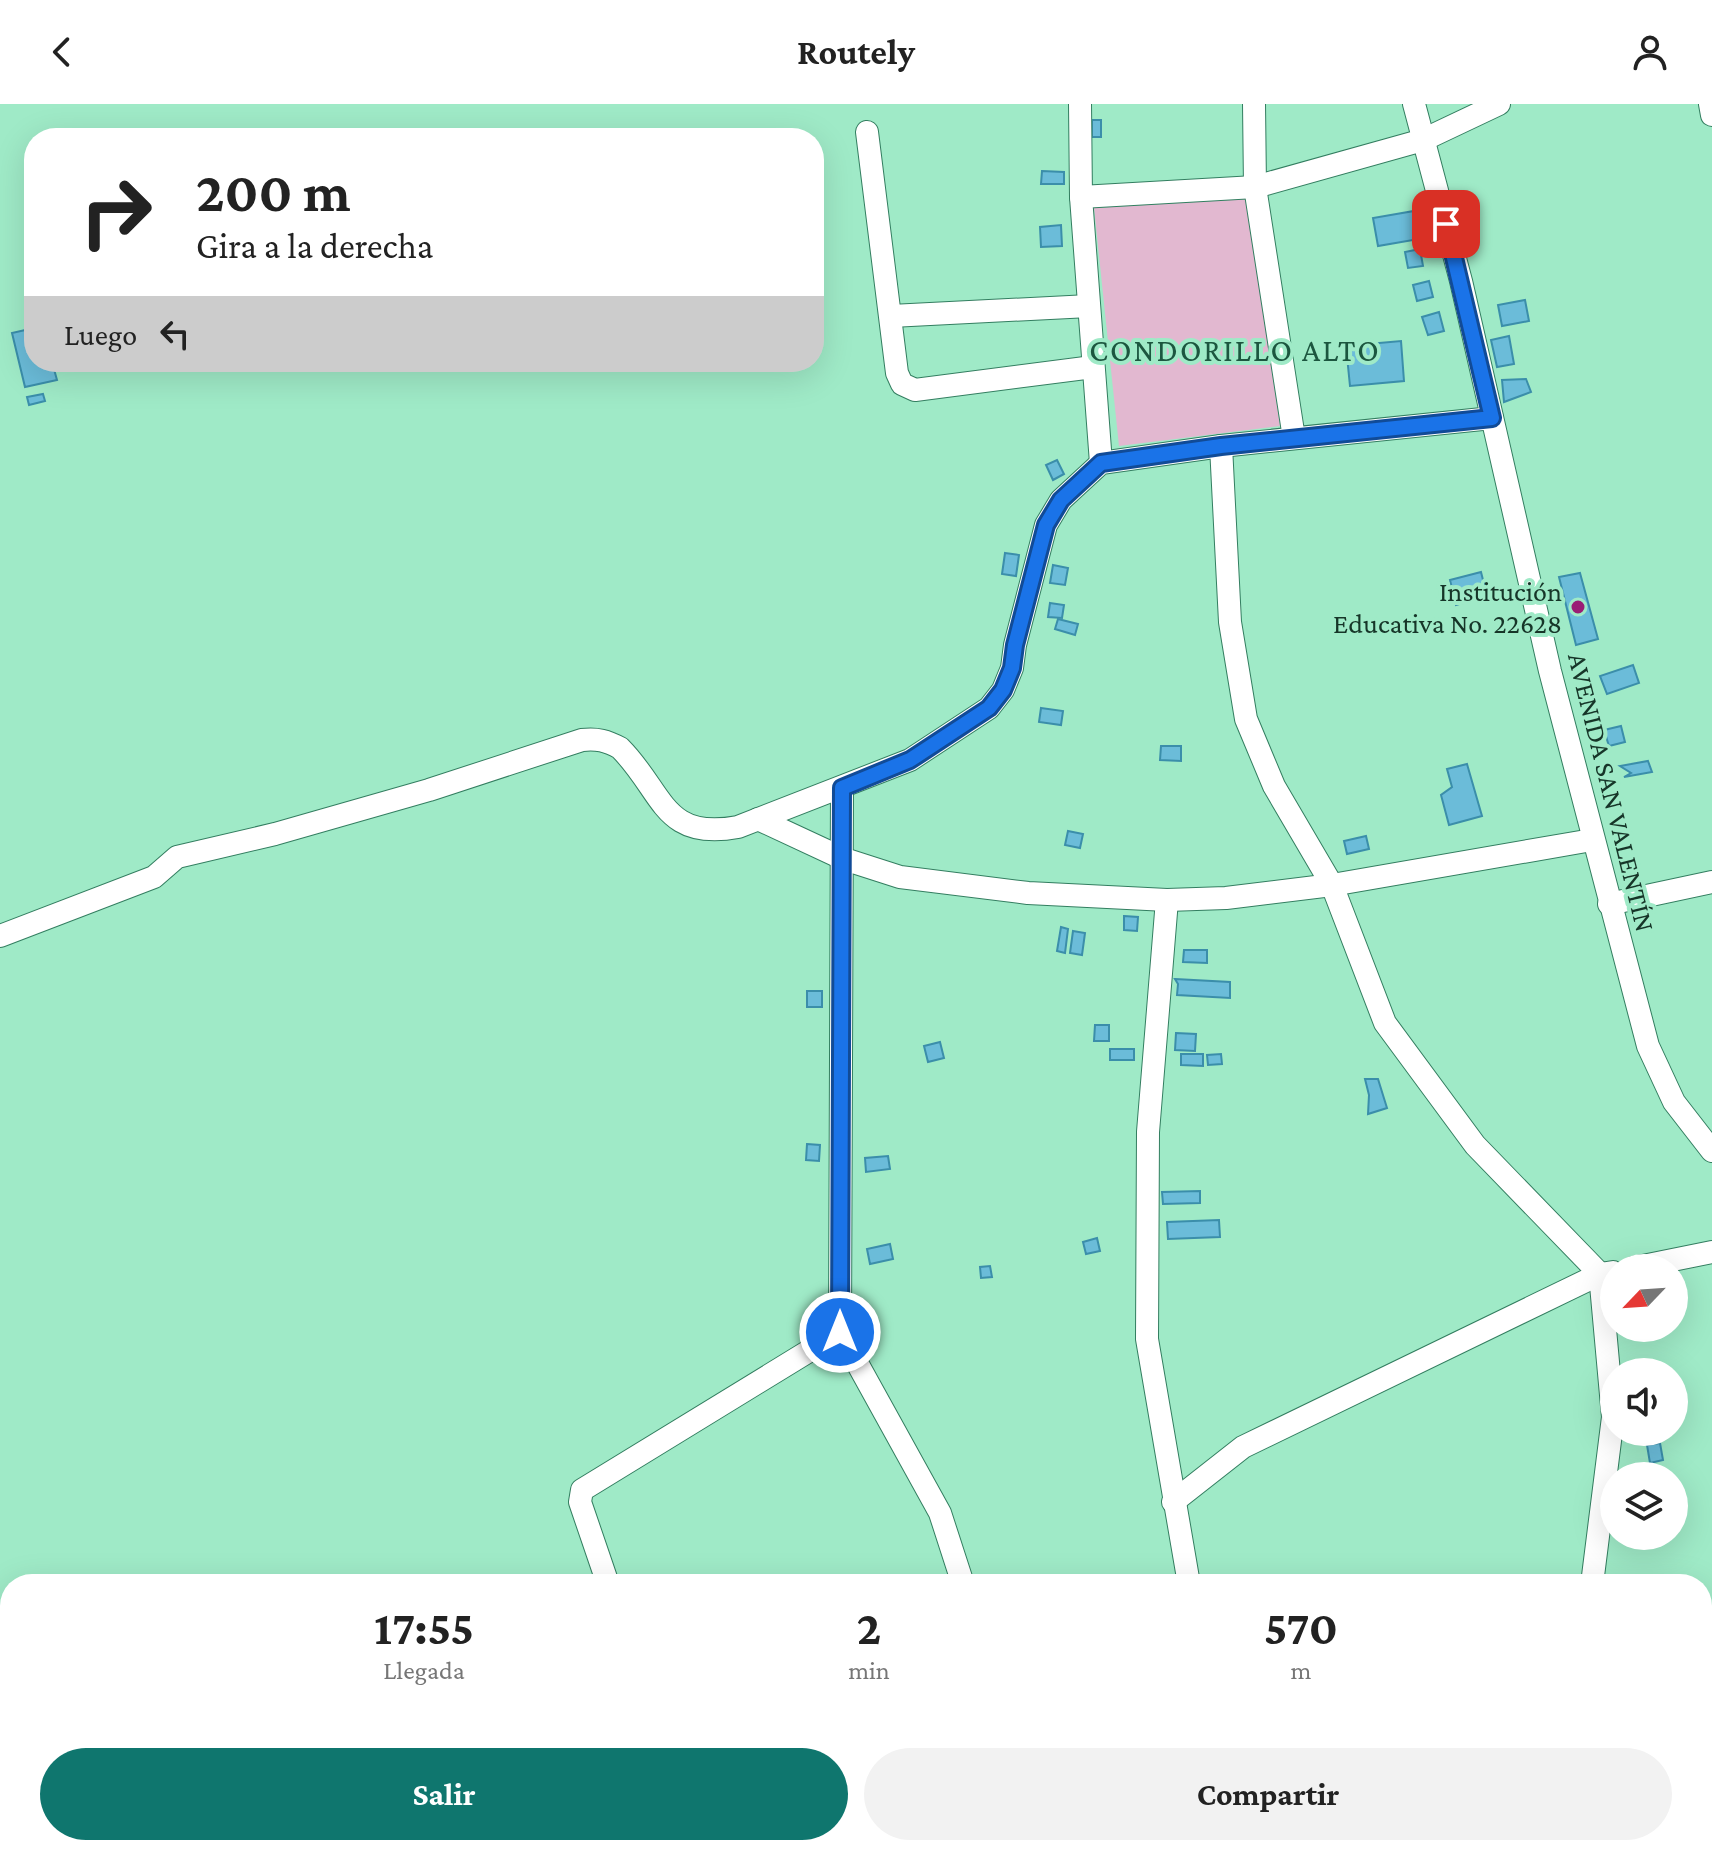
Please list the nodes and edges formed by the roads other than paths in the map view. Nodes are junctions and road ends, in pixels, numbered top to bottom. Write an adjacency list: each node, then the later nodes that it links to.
1 (1080, 104): 10 (street)
2 (1254, 104): 9 (street)
3 (1414, 104): 8 (street, AVENIDA SAN VALENTÍN)
4 (1499, 104): 8 (street)
5 (1710, 104): 6 (street)
6 (1712, 115)
7 (867, 132): 12 (street)
8 (1423, 140): 9 (street); 14 (street, AVENIDA SAN VALENTÍN)
9 (1255, 187): 10 (street); 15 (street)
10 (1081, 197): 11 (street)
11 (1089, 306): 12 (street); 13 (street)
12 (891, 316): 13 (street)
13 (1093, 367): 17 (street)
14 (1492, 418): 15 (street); 20 (street, AVENIDA SAN VALENTÍN)
15 (1294, 438): 16 (street)
16 (1221, 446): 17 (street); 23 (street)
17 (1101, 463): 18 (street)
18 (842, 788): 19 (street); 21 (street)
19 (758, 819): 21 (street); 26 (street)
20 (1592, 840): 23 (street); 25 (street, AVENIDA SAN VALENTÍN)
21 (844, 859): 24 (street); 32 (street)
22 (1712, 882): 25 (street)
23 (1332, 885): 24 (street); 30 (street)
24 (1167, 900): 34 (street)
25 (1609, 904): 27 (street, AVENIDA SAN VALENTÍN)
26 (0, 936)
27 (1712, 1151)
28 (1712, 1252): 29 (street)
29 (1688, 1257)
30 (1600, 1266)
31 (1600, 1276): 34 (street)
32 (840, 1332): 35 (street); 36 (street)
33 (1610, 1342): 38 (street)
34 (1173, 1502): 37 (street)
35 (605, 1574)
36 (960, 1574)
37 (1187, 1574)
38 (1593, 1574)

